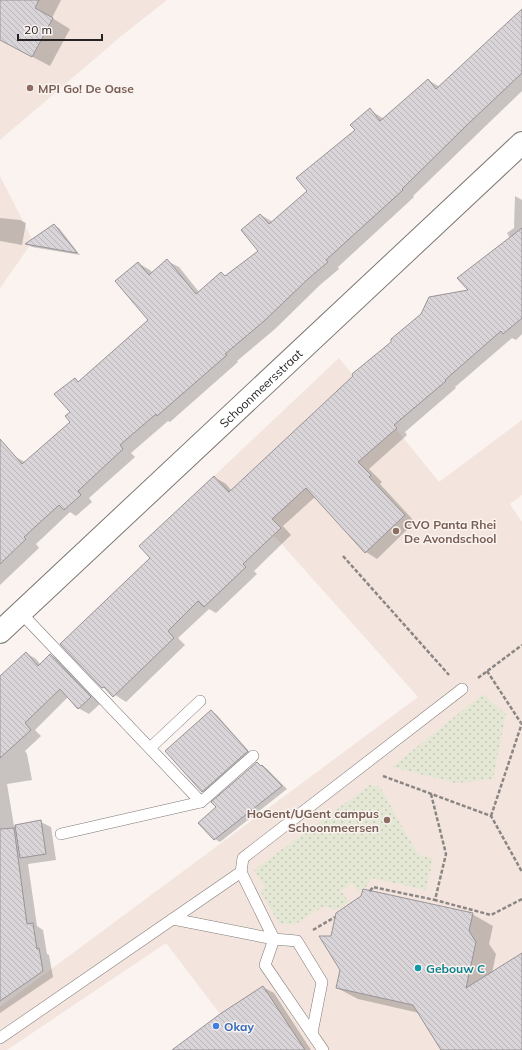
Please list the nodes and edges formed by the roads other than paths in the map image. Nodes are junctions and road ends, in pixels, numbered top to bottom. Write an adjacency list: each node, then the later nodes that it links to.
1 (522, 143): 2 (street, Schoonmeersstraat)
2 (21, 612): 3 (street, Schoonmeersstraat); 6 (lane)
3 (0, 632)
4 (462, 690): 10 (lane)
5 (200, 701): 6 (lane)
6 (150, 748): 8 (lane)
7 (253, 756): 8 (lane)
8 (201, 802): 9 (lane)
9 (61, 834)
10 (241, 872): 11 (lane); 12 (lane)
11 (173, 919): 12 (lane); 14 (lane)
12 (274, 939): 13 (lane); 13 (lane)
13 (312, 1033): 15 (lane)
14 (0, 1038)
15 (322, 1050)

